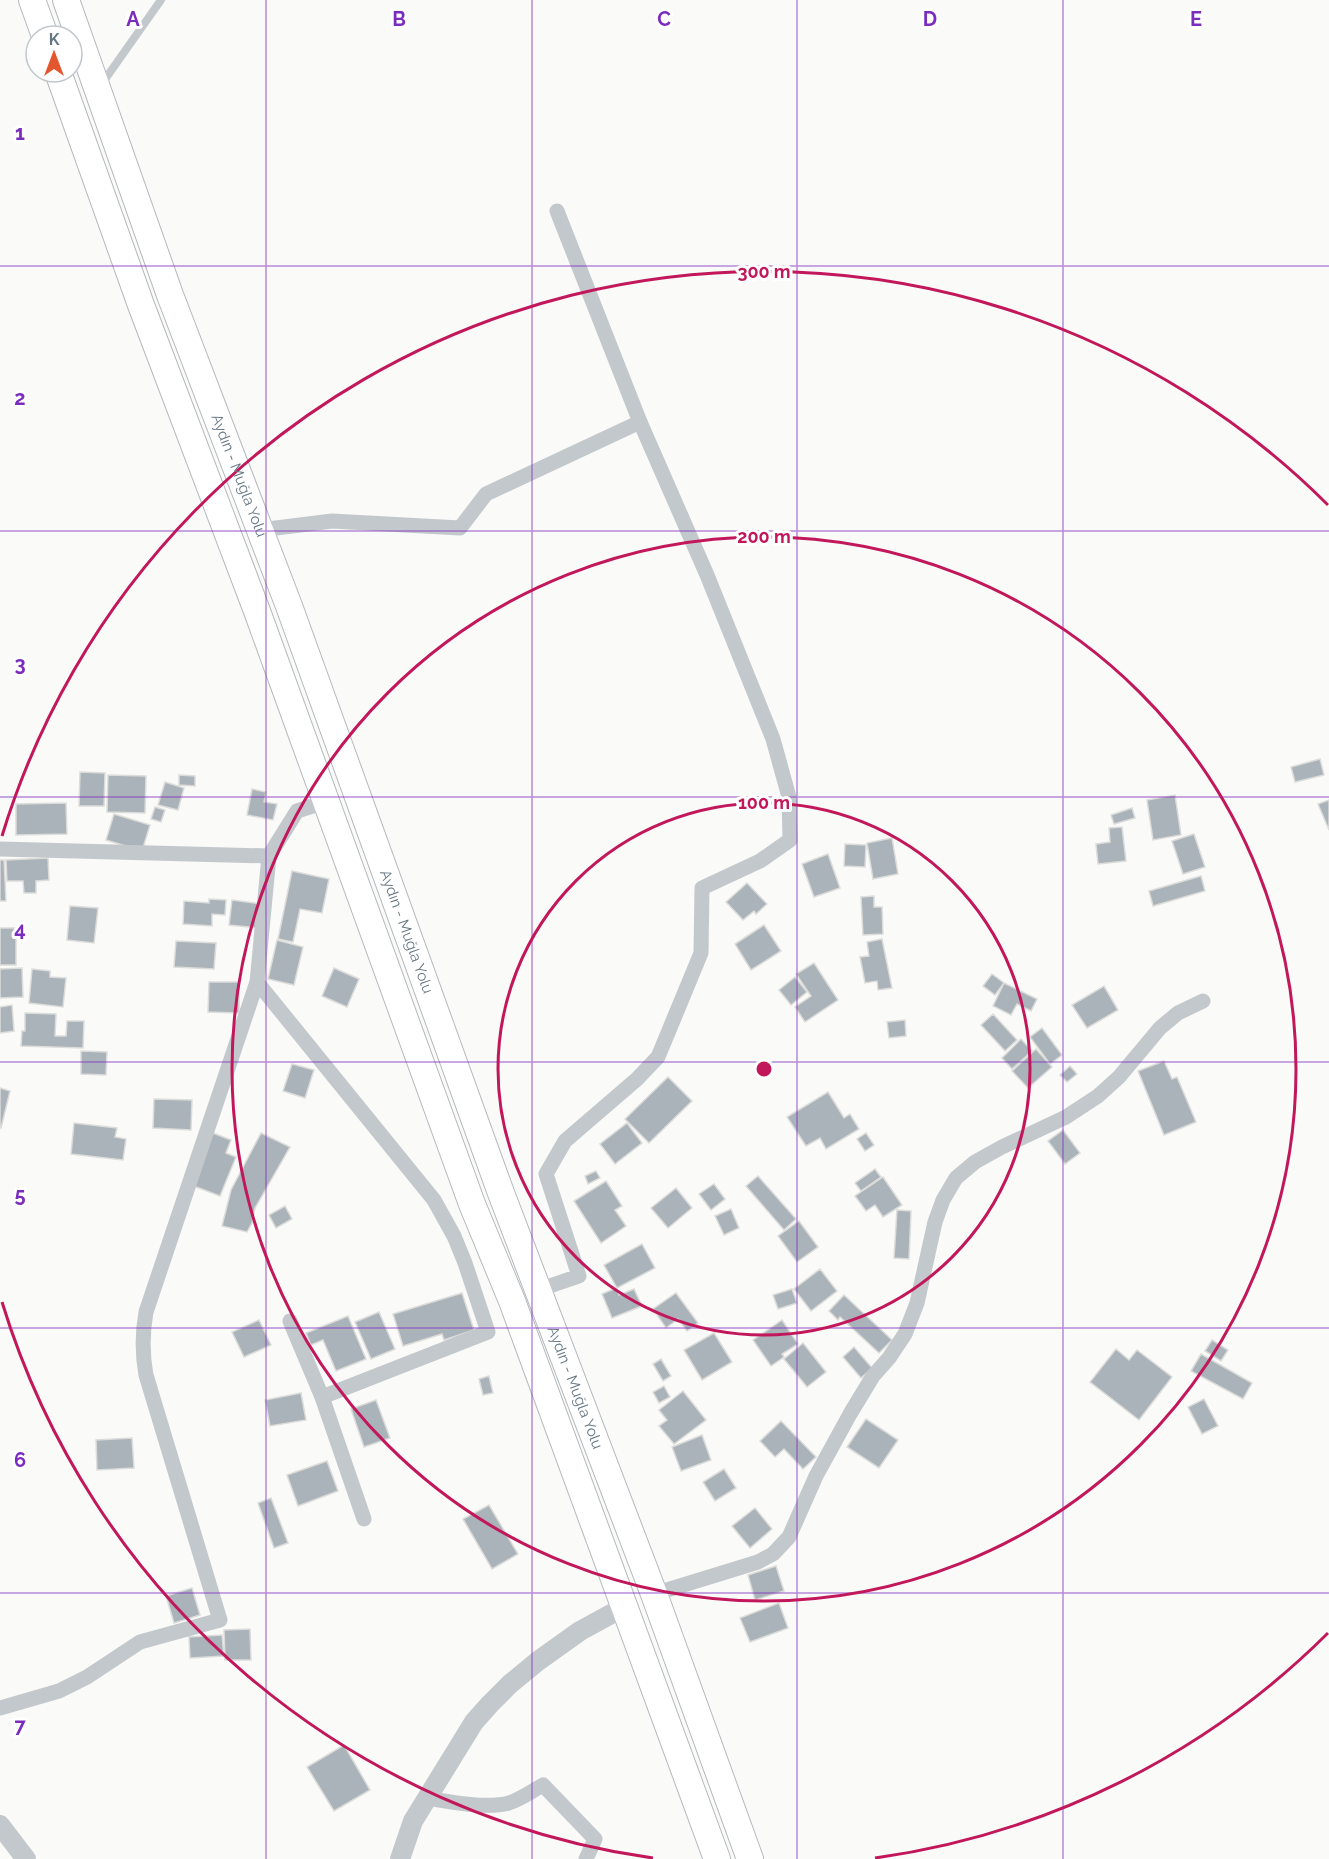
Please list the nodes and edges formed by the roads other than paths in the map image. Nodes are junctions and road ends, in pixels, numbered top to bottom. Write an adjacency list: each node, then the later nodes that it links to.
1 (32, 0): 4 (highway)
2 (161, 0): 6 (lane)
3 (66, 1): 6 (highway, Aydın - Muğla Yolu)
4 (41, 24)
5 (62, 84): 10 (highway, Aydın - Muğla Yolu)
6 (98, 89): 9 (highway, Aydın - Muğla Yolu)
7 (557, 211): 8 (street)
8 (640, 422): 9 (street); 15 (street)
9 (260, 530): 15 (highway, Aydın - Muğla Yolu)
10 (325, 802): 12 (street); 20 (highway, Aydın - Muğla Yolu)
11 (0, 849): 12 (street)
12 (269, 856): 13 (street)
13 (257, 982): 17 (street); 21 (street)
14 (1203, 1001): 19 (street)
15 (538, 1290): 19 (highway, Aydın - Muğla Yolu)
16 (290, 1321): 17 (street)
17 (322, 1397): 18 (street)
18 (364, 1518)
19 (654, 1594): 20 (highway); 28 (highway, Aydın - Muğla Yolu)
20 (624, 1607): 22 (street); 27 (highway, Aydın - Muğla Yolu)
21 (0, 1708)
22 (427, 1798): 25 (street); 26 (street)
23 (0, 1825): 24 (street)
24 (26, 1859)
25 (400, 1859)
26 (586, 1859)
27 (717, 1859)
28 (750, 1859)

